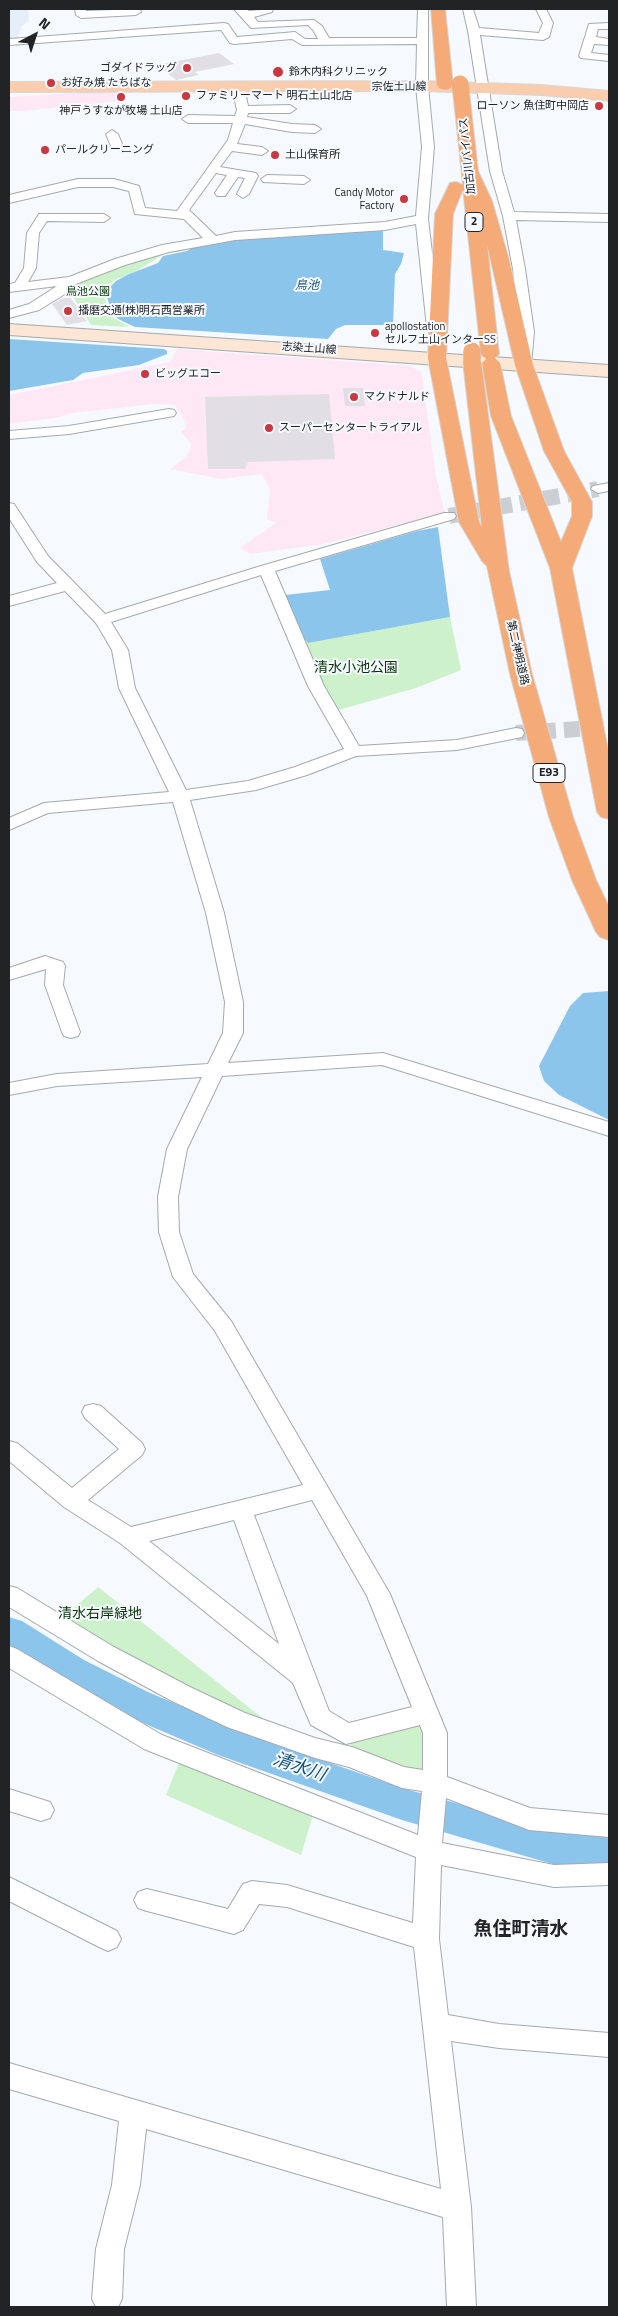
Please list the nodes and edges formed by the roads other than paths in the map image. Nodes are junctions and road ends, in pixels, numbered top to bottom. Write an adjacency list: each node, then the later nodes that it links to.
1 (80, 9): 2 (street)
2 (136, 9)
3 (423, 9): 16 (street)
4 (438, 9): 23 (highway, 加古川バイパス / 2)
5 (452, 9): 23 (highway, 加古川バイパス / 2)
6 (468, 9): 13 (street)
7 (541, 9): 13 (street)
8 (268, 10): 9 (street)
9 (243, 12): 14 (street)
10 (218, 14): 11 (street)
11 (224, 26): 14 (street); 17 (street)
12 (609, 26): 15 (street)
13 (474, 31): 24 (street)
14 (324, 40): 16 (street)
15 (589, 40): 18 (street); 19 (street)
16 (424, 41): 20 (street)
17 (9, 42)
18 (609, 42)
19 (609, 58)
20 (422, 86): 22 (main road, 宗佐土山線); 24 (main road, 宗佐土山線); 45 (street)
21 (9, 87): 22 (main road, 宗佐土山線)
22 (238, 87): 27 (street)
23 (453, 88): 34 (highway, 加古川バイパス / 2); 37 (highway, 加古川バイパス / 2)
24 (482, 88): 25 (main road, 宗佐土山線); 42 (street)
25 (609, 96)
26 (290, 109): 27 (street)
27 (242, 115): 28 (street); 29 (street); 30 (street)
28 (188, 119)
29 (315, 129)
30 (230, 147): 31 (street); 32 (street)
31 (262, 151)
32 (212, 169): 33 (street); 41 (street)
33 (235, 172): 35 (street); 38 (street)
34 (471, 173): 54 (highway, 加古川バイパス / 2); 55 (highway)
35 (252, 176): 36 (street); 39 (street)
36 (304, 180)
37 (456, 187): 47 (highway, 加古川バイパス / 2); 53 (highway)
38 (221, 193)
39 (243, 194)
40 (9, 199): 41 (street)
41 (188, 216): 46 (street)
42 (510, 216): 44 (street); 55 (street)
43 (104, 218): 49 (street)
44 (609, 218)
45 (422, 219): 46 (street); 53 (street)
46 (212, 239): 48 (street)
47 (464, 274)
48 (71, 281): 49 (street); 50 (street)
49 (14, 288)
50 (9, 314)
51 (9, 329): 53 (main road, 志染土山線)
52 (470, 332): 54 (highway)
53 (437, 358): 55 (main road, 志染土山線); 63 (highway)
54 (482, 362): 61 (highway); 63 (highway, 第二神明道路 / E93)
55 (524, 365): 56 (main road, 志染土山線); 61 (highway)
56 (609, 371)
57 (170, 413): 58 (street)
58 (9, 435)
59 (9, 507): 64 (street)
60 (449, 516): 62 (street)
61 (561, 568): 70 (highway)
62 (266, 569): 66 (street); 68 (street)
63 (498, 571): 72 (highway, 第二神明道路 / E93)
64 (69, 585): 65 (street); 66 (street)
65 (9, 602)
66 (102, 620): 69 (street)
67 (516, 733): 68 (street)
68 (354, 751): 69 (street)
69 (180, 796): 71 (street); 75 (street)
70 (609, 812)
71 (9, 825)
72 (609, 932)
73 (9, 974): 74 (street)
74 (71, 1032)
75 (216, 1069): 76 (street); 77 (street); 80 (street)
76 (9, 1089)
77 (609, 1129)
78 (93, 1412): 81 (street)
79 (9, 1449): 81 (street)
80 (318, 1490): 82 (street); 87 (street)
81 (72, 1501): 83 (street)
82 (241, 1509): 83 (street); 86 (street)
83 (128, 1537): 86 (street)
84 (9, 1594): 88 (street)
85 (9, 1656): 92 (street)
86 (303, 1677): 87 (street)
87 (427, 1713): 88 (street)
88 (435, 1783): 91 (street); 92 (street)
89 (9, 1800): 90 (street)
90 (41, 1810)
91 (609, 1826)
92 (428, 1851): 93 (street); 97 (street)
93 (609, 1874)
94 (9, 1888): 96 (street)
95 (146, 1900): 97 (street)
96 (108, 1939)
97 (426, 1939): 98 (street)
98 (437, 2026): 99 (street); 102 (street)
99 (609, 2045)
100 (9, 2076): 101 (street)
101 (134, 2114): 102 (street); 103 (street)
102 (457, 2207): 104 (street)
103 (107, 2299)
104 (462, 2307)

